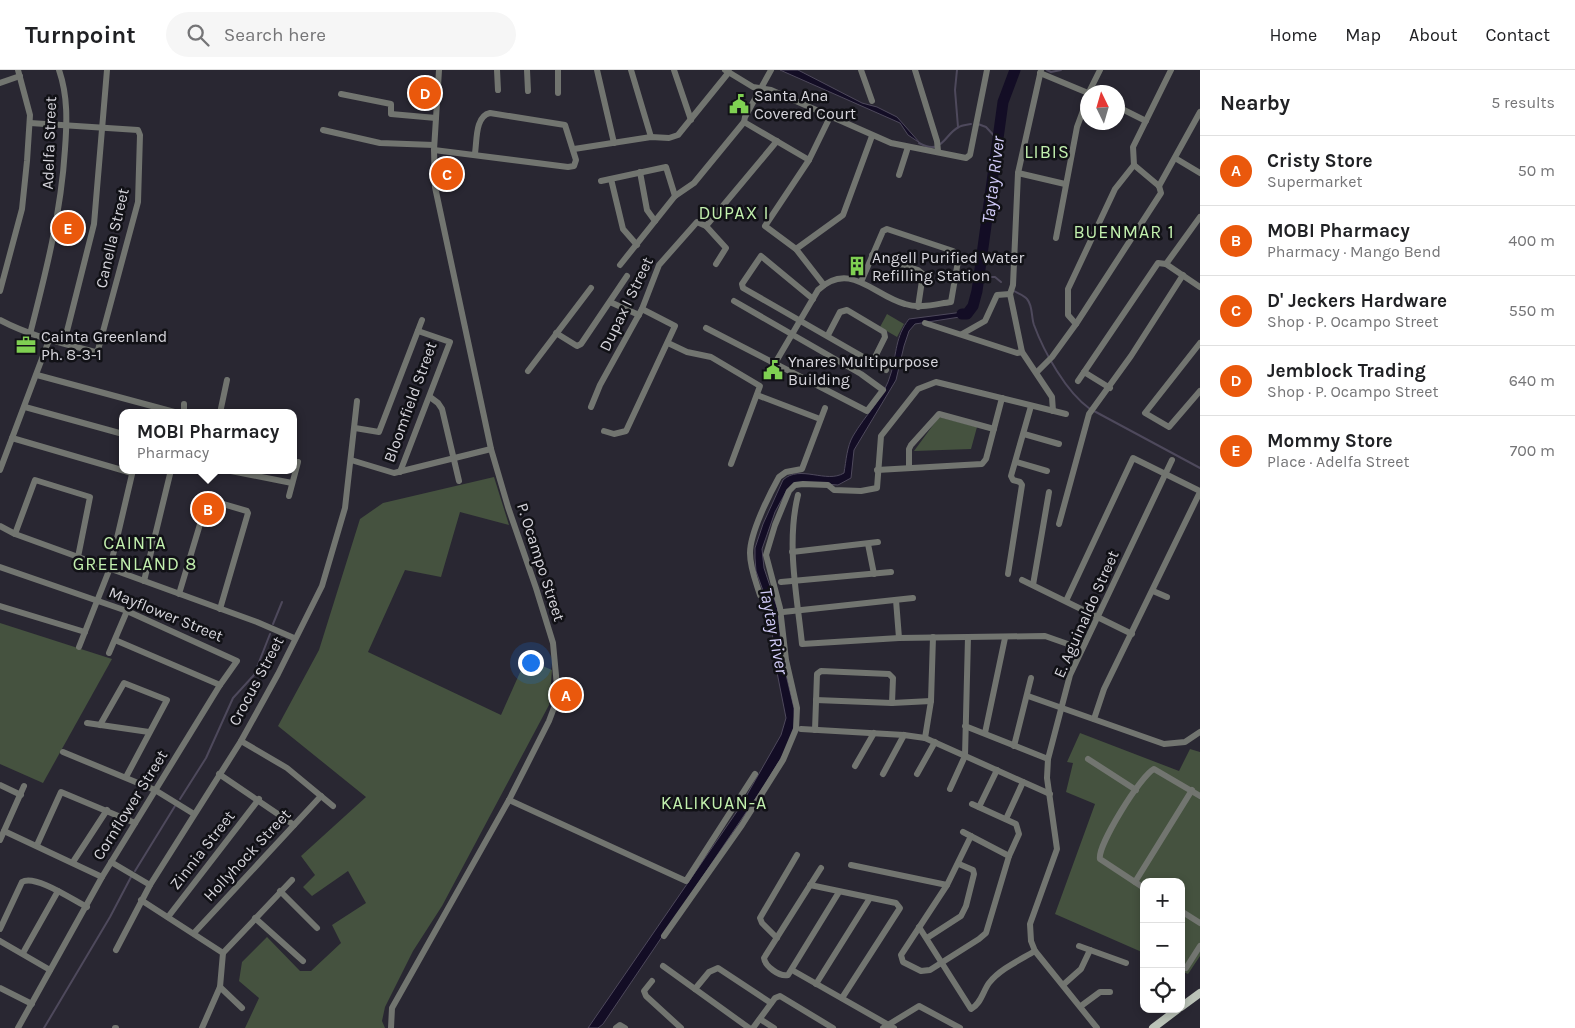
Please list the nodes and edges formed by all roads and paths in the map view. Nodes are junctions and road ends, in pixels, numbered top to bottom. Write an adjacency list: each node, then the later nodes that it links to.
1 (59, 70): 37 (street, Adelfa Street)
2 (108, 70): 38 (street)
3 (439, 70): 31 (street, P. Ocampo Street)
4 (497, 70): 22 (street)
5 (527, 70): 24 (street)
6 (558, 70): 25 (street)
7 (597, 70): 43 (street)
8 (631, 70): 41 (street)
9 (674, 70): 33 (street)
10 (771, 70): 21 (street)
11 (861, 70): 27 (street)
12 (915, 70): 44 (street)
13 (987, 70): 44 (street)
14 (1100, 70): 20 (street)
15 (1171, 70): 34 (street)
16 (727, 71): 21 (street); 33 (street)
17 (1041, 71): 23 (street); 53 (street)
18 (19, 73): 19 (street); 36 (street)
19 (0, 83)
20 (1092, 85)
21 (761, 88): 30 (street); 35 (street)
22 (498, 90)
23 (1080, 90)
24 (528, 91)
25 (558, 93)
26 (341, 94): 31 (street)
27 (872, 102)
28 (1125, 110): 34 (street)
29 (1200, 112): 49 (street)
30 (830, 117): 40 (street); 50 (street)
31 (436, 118): 46 (street, P. Ocampo Street)
32 (1080, 118): 58 (street)
33 (691, 120): 41 (street)
34 (1146, 121): 51 (street)
35 (744, 122): 42 (street); 60 (street)
36 (30, 123): 37 (street); 77 (street)
37 (67, 124): 38 (street); 92 (street, Adelfa Street)
38 (103, 127): 97 (street); 97 (street, Canella Street)
39 (323, 130): 46 (street)
40 (872, 136): 45 (street); 66 (street)
41 (652, 137): 43 (street)
42 (776, 141): 50 (street); 63 (street)
43 (614, 143): 47 (street)
44 (938, 146): 45 (street)
45 (908, 147): 55 (street)
46 (434, 148): 48 (street); 134 (street, P. Ocampo Street)
47 (574, 149): 48 (street); 48 (street)
48 (475, 154)
49 (1175, 158): 54 (street); 59 (street)
50 (809, 160): 66 (street)
51 (1134, 165): 59 (street); 88 (street)
52 (640, 172): 56 (street); 60 (street); 62 (street)
53 (1018, 173): 58 (street); 78 (street)
54 (1200, 173)
55 (899, 175)
56 (611, 178): 57 (street); 65 (street)
57 (601, 181)
58 (1065, 184): 64 (street)
59 (1159, 186): 88 (street)
60 (675, 196): 62 (street)
61 (1200, 217): 68 (street)
62 (655, 221): 65 (street)
63 (706, 226): 69 (street); 83 (street, Dupax I Street)
64 (1056, 238)
65 (636, 245): 70 (street)
66 (796, 249): 74 (street)
67 (872, 255): 73 (street); 82 (street); 82 (street)
68 (1164, 263): 71 (street); 106 (street)
69 (716, 264)
70 (620, 265)
71 (1182, 275): 75 (street); 110 (street)
72 (626, 276): 80 (street)
73 (861, 282): 74 (street); 82 (street)
74 (824, 285): 79 (street)
75 (1200, 286)
76 (592, 288): 91 (street)
77 (0, 291)
78 (1010, 294): 93 (street); 100 (street)
79 (813, 299): 86 (street); 86 (street)
80 (610, 302): 83 (street); 91 (street)
81 (734, 302): 94 (street)
82 (918, 307)
83 (641, 312): 98 (street); 119 (street, Dupax I Street)
84 (0, 320): 92 (street)
85 (422, 320): 90 (street)
86 (800, 321): 94 (street); 95 (street)
87 (925, 323): 93 (street)
88 (1076, 324): 105 (street)
89 (706, 328): 102 (street)
90 (418, 331): 113 (street, Bloomfield Street); 127 (street)
91 (556, 332): 104 (street)
92 (30, 334): 96 (street)
93 (962, 334): 100 (street)
94 (793, 335): 102 (street); 102 (street)
95 (828, 335): 101 (street); 101 (street)
96 (49, 340): 97 (street); 107 (street)
97 (64, 343)
98 (668, 343): 112 (street); 129 (street)
99 (1200, 343): 111 (street)
100 (1022, 352): 105 (street)
101 (873, 361): 103 (street)
102 (774, 365)
103 (886, 370)
104 (528, 371)
105 (1037, 372): 124 (street)
106 (1084, 372): 109 (street); 110 (street)
107 (37, 375): 118 (street); 121 (street)
108 (227, 380): 123 (street)
109 (1078, 381)
110 (1110, 388): 159 (street)
111 (1200, 391)
112 (757, 395): 126 (street); 140 (street)
113 (430, 397): 135 (street); 147 (street, Bloomfield Street)
114 (1002, 398): 117 (street); 128 (street); 145 (street)
115 (357, 401): 127 (street, Crocus Street)
116 (184, 404): 122 (street)
117 (1031, 406): 124 (street); 131 (street)
118 (25, 407): 130 (street); 132 (street)
119 (591, 407)
120 (825, 408): 126 (street)
121 (147, 409)
122 (184, 409)
123 (221, 409)
124 (1053, 411): 125 (street)
125 (1066, 414)
126 (820, 419): 178 (street)
127 (355, 428): 136 (street, Crocus Street)
128 (994, 429): 142 (street); 142 (street)
129 (604, 431)
130 (119, 433)
131 (1024, 434): 133 (street); 139 (street)
132 (12, 438): 143 (street); 144 (street)
133 (1059, 444)
134 (491, 449): 135 (street); 247 (street, P. Ocampo Street)
135 (453, 459): 147 (street); 153 (street)
136 (351, 460): 147 (street); 194 (street, Crocus Street)
137 (1172, 460): 152 (street, E. Aguinaldo Street)
138 (298, 462): 141 (street)
139 (1016, 462): 146 (street); 170 (street)
140 (731, 464)
141 (297, 466)
142 (909, 467): 145 (street)
143 (119, 468)
144 (0, 470)
145 (877, 470): 289 (street)
146 (1048, 471)
147 (400, 472)
148 (132, 474): 167 (street)
149 (169, 474): 172 (street)
150 (246, 474): 154 (street)
151 (295, 474): 154 (street)
152 (1165, 475): 156 (street); 183 (street); 189 (street, E. Aguinaldo Street)
153 (459, 481)
154 (292, 483): 157 (street)
155 (1049, 492): 175 (street)
156 (1200, 492): 176 (street)
157 (289, 496)
158 (798, 496): 164 (street)
159 (1059, 524)
160 (0, 526): 161 (street)
161 (15, 534): 165 (street); 165 (street)
162 (878, 542): 163 (street)
163 (868, 544): 164 (street); 169 (street)
164 (792, 552): 173 (street)
165 (78, 557): 167 (street)
166 (0, 566): 181 (street, Mayflower Street)
167 (110, 568): 172 (street); 181 (street)
168 (891, 572): 169 (street)
169 (874, 574): 173 (street)
170 (1008, 574)
171 (1022, 580): 175 (street)
172 (144, 581): 177 (street)
173 (796, 581): 174 (street); 186 (street)
174 (781, 582)
175 (1033, 585): 183 (street)
176 (1153, 591): 179 (street); 191 (street)
177 (179, 594): 185 (street); 185 (street)
178 (760, 595)
179 (1167, 597)
180 (912, 598): 182 (street)
181 (96, 600): 187 (street, Mayflower Street); 190 (street)
182 (896, 600): 186 (street); 195 (street)
183 (1066, 602): 189 (street)
184 (0, 606): 190 (street)
185 (220, 609): 194 (street)
186 (798, 610): 188 (street); 195 (street)
187 (127, 611): 197 (street); 201 (street, Mayflower Street)
188 (783, 612)
189 (1098, 618): 191 (street); 199 (street, E. Aguinaldo Street)
190 (85, 632): 198 (street)
191 (1132, 634): 209 (street)
192 (933, 637): 193 (street); 195 (street); 206 (street)
193 (968, 637): 196 (street); 212 (street)
194 (294, 638): 221 (street, Crocus Street)
195 (899, 638)
196 (1005, 638): 199 (street); 218 (street)
197 (114, 640): 200 (street); 203 (street)
198 (79, 647)
199 (1082, 649): 208 (street, E. Aguinaldo Street)
200 (109, 653)
201 (236, 658): 203 (street, Cornflower Street)
202 (1031, 678): 204 (street)
203 (220, 685): 239 (street, Cornflower Street)
204 (1028, 696): 208 (street); 223 (street)
205 (816, 700): 207 (street); 207 (street); 214 (street)
206 (931, 701): 207 (street); 220 (street)
207 (892, 703)
208 (1061, 707): 209 (street); 226 (street, E. Aguinaldo Street)
209 (1094, 719): 216 (street)
210 (87, 723): 211 (street)
211 (100, 725): 215 (street); 215 (street)
212 (965, 726): 218 (street); 225 (street)
213 (801, 729): 214 (street)
214 (815, 730): 217 (street)
215 (149, 732): 234 (street)
216 (1200, 732)
217 (874, 733): 219 (street); 228 (street)
218 (985, 733): 223 (street)
219 (904, 735): 220 (street); 232 (street)
220 (925, 738): 222 (street)
221 (241, 741): 230 (street, Crocus Street); 244 (street)
222 (935, 742): 225 (street); 233 (street)
223 (1014, 746): 226 (street)
224 (63, 752): 234 (street)
225 (965, 756): 229 (street); 238 (street)
226 (1048, 759): 242 (street, E. Aguinaldo Street)
227 (1088, 759): 240 (street)
228 (855, 766)
229 (997, 770): 235 (street); 250 (street)
230 (219, 774): 246 (street); 252 (street, Crocus Street)
231 (755, 774): 247 (street)
232 (883, 774)
233 (917, 774)
234 (126, 778): 239 (street)
235 (1023, 782): 242 (street); 253 (street)
236 (0, 785): 243 (street)
237 (24, 786): 243 (street)
238 (950, 789)
239 (155, 790): 252 (street); 254 (street, Cornflower Street)
240 (1136, 790): 241 (street); 270 (street)
241 (1192, 790): 245 (street); 270 (street)
242 (1050, 794): 297 (street, E. Aguinaldo Street)
243 (21, 795): 256 (street)
244 (321, 796): 249 (street); 255 (street, Hollyhock Street)
245 (1200, 796)
246 (259, 799): 255 (street); 282 (street, Zinnia Street)
247 (508, 800): 326 (street, P. Ocampo Street)
248 (972, 804): 250 (street)
249 (333, 806)
250 (979, 807): 253 (street)
251 (107, 810): 254 (street); 260 (street); 263 (street)
252 (194, 814): 271 (street, Crocus Street)
253 (1006, 819): 262 (street)
254 (136, 823): 264 (street, Cornflower Street)
255 (294, 825): 288 (street, Hollyhock Street)
256 (4, 831): 259 (street); 260 (street)
257 (964, 832): 258 (street)
258 (971, 836): 262 (street); 266 (street)
259 (0, 840)
260 (37, 844): 263 (street)
261 (797, 855): 290 (street)
262 (1009, 856): 301 (street)
263 (74, 862): 268 (street)
264 (111, 862): 268 (street, Cornflower Street); 271 (street)
265 (851, 864): 273 (street)
266 (959, 864): 273 (street); 291 (street)
267 (821, 868): 272 (street)
268 (102, 876): 280 (street, Cornflower Street)
269 (292, 880): 276 (street)
270 (1135, 882): 274 (street)
271 (150, 885): 279 (street, Crocus Street)
272 (810, 885): 277 (street); 290 (street)
273 (947, 885): 285 (street)
274 (1140, 885)
275 (58, 891): 280 (street); 287 (street); 298 (street)
276 (280, 891): 283 (street); 286 (street)
277 (839, 892): 278 (street); 306 (street)
278 (870, 898): 308 (street); 315 (street)
279 (141, 900): 282 (street); 295 (street, Crocus Street)
280 (87, 907): 305 (street, Cornflower Street)
281 (1185, 914): 284 (street)
282 (168, 917): 288 (street)
283 (255, 918): 299 (street); 300 (street)
284 (1200, 923)
285 (919, 927): 291 (street); 301 (street)
286 (318, 928)
287 (0, 929)
288 (194, 933): 299 (street)
289 (664, 936)
290 (777, 938): 306 (street)
291 (927, 938): 301 (street)
292 (0, 941): 298 (street)
293 (1078, 946): 296 (street)
294 (1200, 946): 304 (street)
295 (116, 950)
296 (1090, 950): 302 (street); 309 (street)
297 (1035, 951): 301 (street); 309 (street, E. Aguinaldo Street)
298 (23, 953): 305 (street)
299 (223, 953): 310 (street)
300 (303, 961)
301 (941, 962)
302 (1126, 963)
303 (663, 966): 312 (street)
304 (1186, 968)
305 (50, 970): 317 (street, Cornflower Street)
306 (792, 970): 308 (street)
307 (652, 981): 327 (street)
308 (816, 984): 315 (street)
309 (1063, 985): 319 (street, E. Aguinaldo Street)
310 (220, 987): 320 (street); 325 (street)
311 (0, 989): 317 (street)
312 (695, 990): 316 (street); 328 (street)
313 (1110, 992): 319 (street)
314 (1200, 993): 318 (main road)
315 (842, 998): 323 (street)
316 (771, 1003): 322 (street); 331 (street)
317 (32, 1004): 324 (street, Cornflower Street)
318 (1185, 1004)
319 (1081, 1006): 333 (street, E. Aguinaldo Street)
320 (242, 1008)
321 (1173, 1013): 334 (main road)
322 (760, 1019): 329 (street); 330 (street)
323 (888, 1027): 332 (street)
324 (18, 1028)
325 (202, 1028)
326 (391, 1028)
327 (681, 1028)
328 (749, 1028)
329 (753, 1028)
330 (774, 1028)
331 (833, 1028)
332 (960, 1028)
333 (1097, 1028)
334 (1153, 1028)

